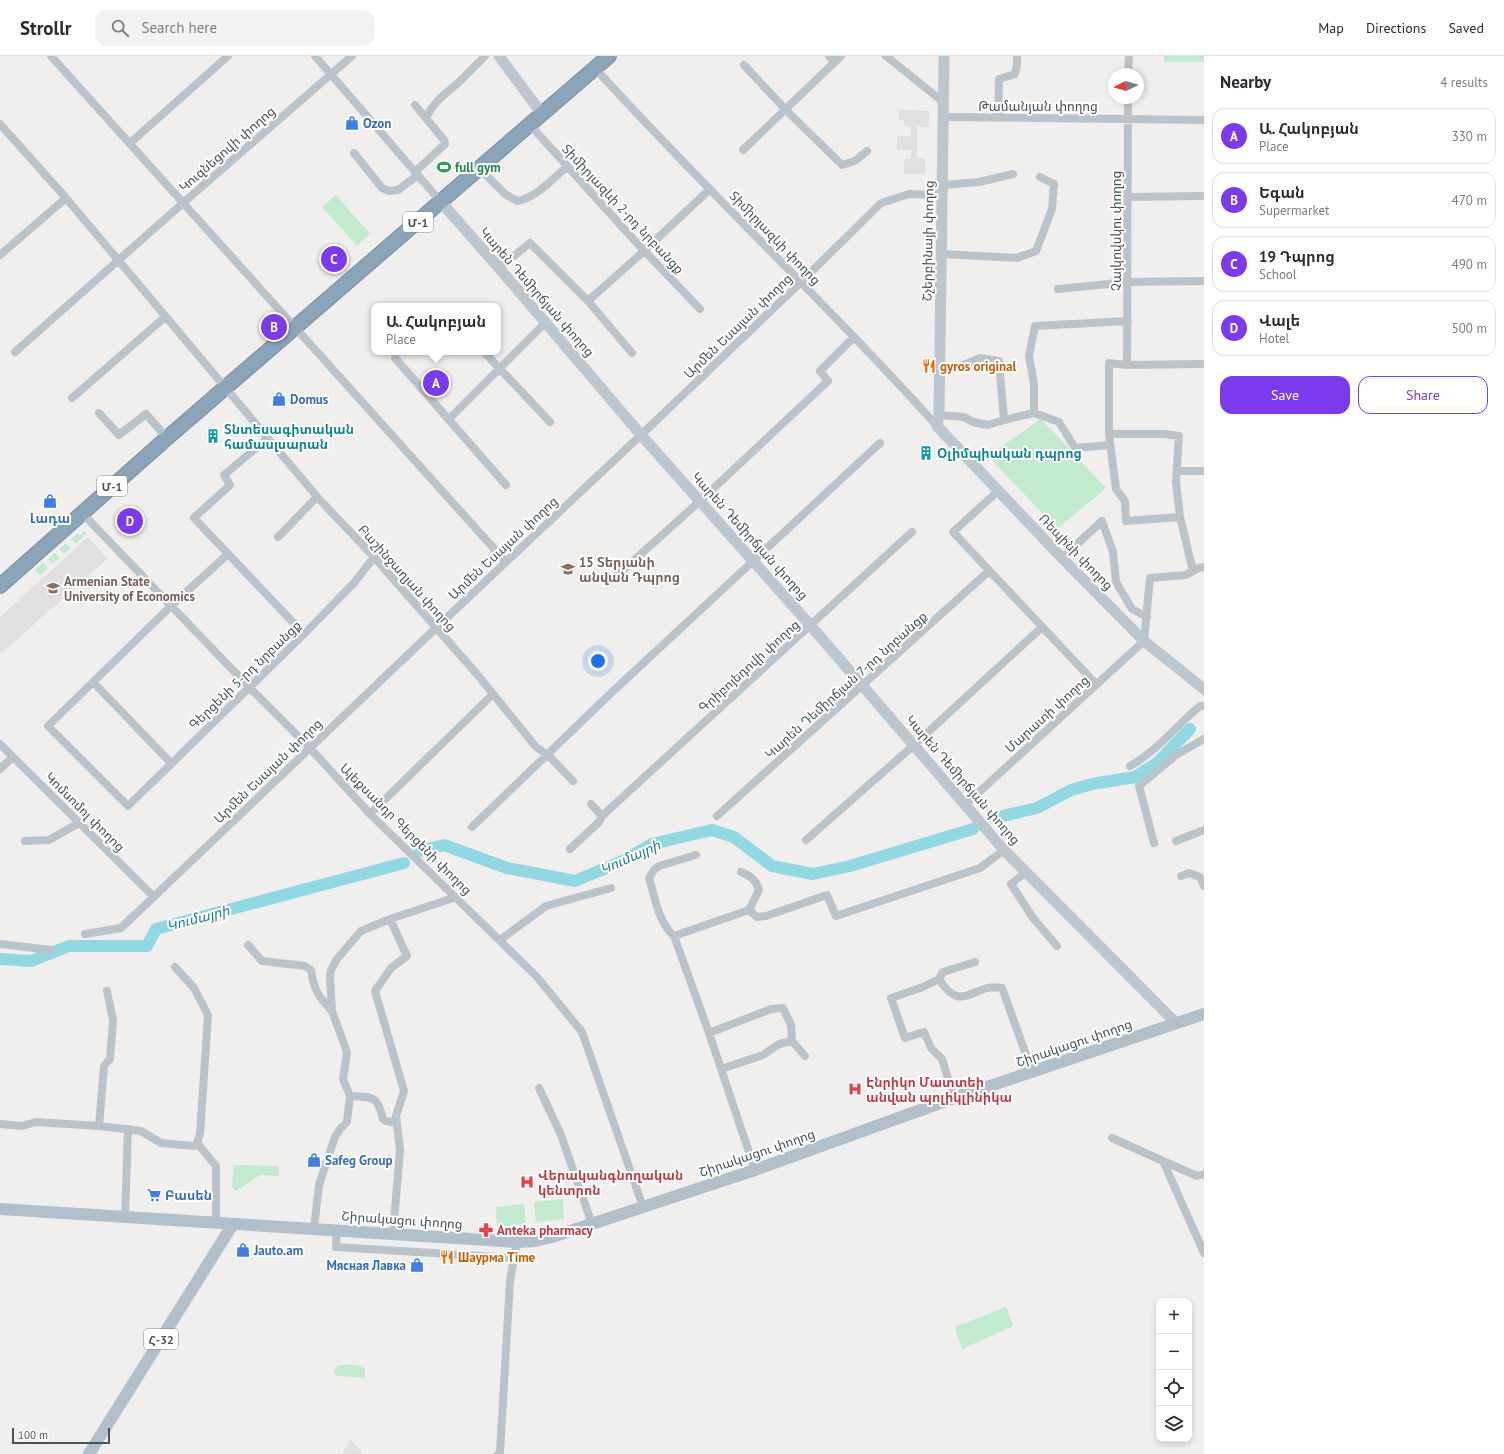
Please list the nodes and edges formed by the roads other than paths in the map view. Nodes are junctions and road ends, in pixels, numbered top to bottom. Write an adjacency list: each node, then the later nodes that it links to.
1 (51, 56): 29 (street)
2 (228, 56): 29 (street)
3 (315, 56): 16 (street, Կարեն Դեմիրճյան փողոց)
4 (352, 56): 16 (street, Կուզնեցովի փողոց)
5 (485, 56): 23 (street)
6 (499, 56): 21 (street)
7 (609, 56): 14 (highway, Մ-1)
8 (886, 56): 17 (street)
9 (944, 56): 17 (street, Շչերբինայի փողոց)
10 (1018, 56): 24 (street)
11 (1129, 56): 15 (street)
12 (835, 58): 20 (street)
13 (744, 65): 20 (street)
14 (595, 68): 21 (highway, Մ-1); 38 (street, Տիմիրյազևի փողոց)
15 (1128, 68)
16 (331, 75): 35 (street, Կարեն Դեմիրճյան փողոց); 44 (street, Կուզնեցովի փողոց)
17 (943, 102): 22 (street, Շչերբինայի փողոց)
18 (1128, 104): 25 (street, Չայկովսկու փողոց)
19 (415, 105): 23 (street)
20 (785, 110): 30 (street); 31 (street)
21 (542, 114): 28 (highway, Մ-1)
22 (943, 117): 24 (street, Թամանյան փողոց); 39 (street, Շչերբինայի փողոց)
23 (426, 118): 35 (street)
24 (998, 118): 25 (street, Թամանյան փողոց)
25 (1128, 119): 26 (street, Թամանյան փողոց); 41 (street, Չայկովսկու փողոց)
26 (1204, 120)
27 (0, 124): 42 (street, Բաշինջաղյան փողոց)
28 (530, 125): 33 (street, Տիմիրյազևի 2-րդ նրբանցք); 34 (highway, Մ-1)
29 (130, 143): 44 (street)
30 (743, 150)
31 (867, 150)
32 (354, 153): 35 (street)
33 (567, 167): 34 (street); 45 (street, Տիմիրյազևի 2-րդ նրբանցք)
34 (480, 169): 43 (highway, Մ-1)
35 (416, 173): 43 (street, Կարեն Դեմիրճյան փողոց)
36 (1013, 174): 39 (street, Արմեն Եսայան փողոց)
37 (1040, 177): 46 (street)
38 (710, 189): 45 (street); 51 (street, Տիմիրյազևի փողոց)
39 (943, 190): 46 (street, Շչերբինայի փողոց); 51 (street, Արմեն Եսայան փողոց)
40 (1204, 196): 41 (street)
41 (1128, 197): 52 (street, Չայկովսկու փողոց)
42 (66, 198): 47 (street); 48 (street, Բաշինջաղյան փողոց)
43 (441, 202): 49 (street, Կարեն Դեմիրճյան փողոց); 59 (highway, Մ-1)
44 (183, 203): 48 (street, Կուզնեցովի փողոց); 59 (street)
45 (644, 251): 54 (street); 55 (street, Տիմիրյազևի 2-րդ նրբանցք)
46 (942, 254): 67 (street, Շչերբինայի փողոց)
47 (0, 255)
48 (118, 260): 56 (street, Բաշինջաղյան փողոց); 61 (street, Կուզնեցովի փողոց)
49 (499, 268): 54 (street); 58 (street, Կարեն Դեմիրճյան փողոց)
50 (1204, 281): 52 (street)
51 (801, 282): 60 (street, Տիմիրյազևի փողոց); 78 (street, Արմեն Եսայան փողոց)
52 (1128, 282): 53 (street); 57 (street, Չայկովսկու փողոց)
53 (1058, 289)
54 (588, 301): 62 (street)
55 (700, 309)
56 (165, 317): 69 (street, Բաշինջաղյան փողոց); 70 (street)
57 (1128, 321): 66 (street, Չայկովսկու փողոց); 72 (street)
58 (545, 323): 68 (street); 78 (street, Կարեն Դեմիրճյան փողոց)
59 (296, 326): 69 (highway, Մ-1); 97 (street)
60 (854, 337): 74 (street, Տիմիրյազևի փողոց); 88 (street)
61 (15, 352)
62 (632, 353)
63 (487, 355): 68 (street)
64 (395, 358): 73 (street)
65 (1204, 364): 66 (street)
66 (1127, 365): 77 (street)
67 (940, 366): 74 (street, Շչերբինայի փողոց); 75 (street)
68 (500, 368): 73 (street); 76 (street)
69 (225, 388): 79 (highway, Մ-1); 80 (street, Բաշինջաղյան փողոց)
70 (72, 398)
71 (99, 413): 79 (street)
72 (1034, 413): 75 (street); 82 (street)
73 (449, 419): 85 (street)
74 (938, 420): 75 (street); 86 (street, Ռեպինի փողոց)
75 (1004, 420)
76 (550, 422)
77 (1109, 434): 82 (street); 84 (street)
78 (641, 435): 88 (street, Կարեն Դեմիրճյան փողոց); 97 (street, Արմեն Եսայան փողոց)
79 (167, 438): 89 (highway, Մ-1)
80 (268, 438): 87 (street, Բաշինջաղյան փողոց); 93 (street)
81 (880, 442): 96 (street)
82 (1110, 444): 90 (street)
83 (1204, 471): 84 (street)
84 (1177, 472): 90 (street)
85 (506, 485)
86 (998, 491): 95 (street, Ռեպինի փողոց); 99 (street)
87 (317, 497): 92 (street); 94 (street, Բաշինջաղյան փողոց)
88 (700, 502): 96 (street, Կարեն Դեմիրճյան փողոց); 101 (street)
89 (82, 513): 102 (highway, Մ-1); 103 (street, Ալեքսանդր Գերցենի փողոց)
90 (1180, 517): 100 (street)
91 (912, 532): 105 (street, Գրիբոյեդովի փողոց)
92 (278, 536)
93 (228, 554): 103 (street); 108 (street)
94 (374, 557): 107 (street, Բաշինջաղյան փողոց); 108 (street, Գերցենի 5-րդ նրբանցք)
95 (1062, 558): 104 (street); 109 (street, Ռեպինի փողոց)
96 (753, 561): 105 (street, Կարեն Դեմիրճյան փողոց); 121 (street)
97 (506, 562): 107 (street, Արմեն Եսայան փողոց)
98 (1204, 567): 100 (street)
99 (989, 571): 106 (street); 112 (street, Կարեն Դեմիրճյան 7-րդ նրբանցք)
100 (1193, 571): 104 (street)
101 (612, 580)
102 (0, 586)
103 (172, 605): 110 (street); 113 (street, Ալեքսանդր Գերցենի փողոց)
104 (1147, 617): 109 (street)
105 (810, 626): 112 (street, Կարեն Դեմիրճյան փողոց); 130 (street, Գրիբոյեդովի փողոց)
106 (1042, 627): 111 (street); 119 (street)
107 (436, 628): 115 (street, Բաշինջաղյան փողոց); 120 (street, Արմեն Եսայան փողոց)
108 (304, 634): 113 (street, Գերցենի 5-րդ նրբանցք)
109 (1144, 641): 111 (street, Մարատի փողոց); 114 (street, Ռեպինի փողոց)
110 (93, 682): 123 (street); 123 (street, Գերցենի 5-րդ նրբանցք)
111 (1096, 684): 128 (street, Մարատի փողոց)
112 (863, 686): 119 (street, Կարեն Դեմիրճյան փողոց); 131 (street, Կարեն Դեմիրճյան 7-րդ նրբանցք)
113 (250, 688): 120 (street, Ալեքսանդր Գերցենի փողոց); 123 (street, Գերցենի 5-րդ նրբանցք)
114 (1204, 689)
115 (493, 694): 121 (street, Բաշինջաղյան փողոց); 129 (street)
116 (1204, 706): 124 (street)
117 (1204, 738): 138 (street)
118 (0, 744): 122 (street, Կոմսոմոլ փողոց)
119 (914, 745): 128 (street, Կարեն Դեմիրճյան փողոց); 135 (street)
120 (310, 748): 129 (street, Ալեքսանդր Գերցենի փողոց); 147 (street, Արմեն Եսայան փողոց)
121 (548, 755): 126 (street, Բաշինջաղյան փողոց); 133 (street)
122 (13, 757): 125 (street); 132 (street, Կոմսոմոլ փողոց)
123 (171, 763)
124 (1130, 766)
125 (0, 769)
126 (573, 781)
127 (591, 804): 130 (street)
128 (966, 804): 140 (street, Կարեն Դեմիրճյան փողոց)
129 (370, 814): 148 (street, Ալեքսանդր Գերցենի փողոց)
130 (602, 816): 139 (street, Գրիբոյեդովի փողոց)
131 (717, 816)
132 (79, 823): 136 (street); 147 (street, Կոմսոմոլ փողոց)
133 (472, 827)
134 (1204, 830): 137 (street)
135 (806, 840)
136 (25, 841)
137 (1176, 841)
138 (1154, 843)
139 (570, 849)
140 (1004, 850): 143 (street, Կարեն Դեմիրճյան փողոց); 149 (street)
141 (696, 855): 152 (street)
142 (741, 872): 149 (street)
143 (1026, 872): 156 (street); 164 (street, Կարեն Դեմիրճյան փողոց)
144 (1181, 876): 145 (street)
145 (1204, 886)
146 (611, 888): 153 (street)
147 (154, 897): 151 (street, Արմեն Եսայան փողոց)
148 (456, 897): 150 (street); 153 (street, Ալեքսանդր Գերցենի փողոց)
149 (749, 910): 152 (street)
150 (390, 919): 162 (street); 173 (street)
151 (85, 934)
152 (674, 936): 165 (street)
153 (500, 940): 182 (street, Ալեքսանդր Գերցենի փողոց)
154 (0, 944): 157 (street)
155 (248, 945): 162 (street)
156 (1057, 946)
157 (52, 950)
158 (975, 962): 160 (street)
159 (175, 967): 178 (street)
160 (939, 979): 169 (street); 172 (street)
161 (107, 991): 175 (street)
162 (332, 1011): 171 (street)
163 (1204, 1014): 164 (main road, Շիրակացու փողոց)
164 (1176, 1023): 169 (main road, Շիրակացու փողոց)
165 (709, 1033): 166 (street); 168 (street)
166 (792, 1040): 167 (street); 168 (street)
167 (805, 1056)
168 (721, 1068): 180 (street)
169 (1032, 1071): 172 (main road, Շիրակացու փողոց)
170 (539, 1088): 187 (street)
171 (350, 1096): 173 (street); 188 (street)
172 (954, 1098): 180 (main road, Շիրակացու փողոց)
173 (397, 1123): 190 (street)
174 (0, 1124): 175 (street)
175 (99, 1126): 176 (street)
176 (128, 1129): 178 (street); 184 (street)
177 (1112, 1138): 179 (street)
178 (198, 1143): 185 (street)
179 (1162, 1161): 181 (street); 192 (street)
180 (755, 1170): 182 (main road, Շիրակացու փողոց)
181 (1204, 1174)
182 (643, 1206): 187 (main road, Շիրակացու փողոց)
183 (0, 1209): 184 (main road, Շիրակացու փողոց)
184 (125, 1216): 185 (main road, Շիրակացու փողոց)
185 (216, 1223): 186 (main road, Շիրակացու փողոց)
186 (233, 1224): 188 (main road, Շիրակացու փողոց); 194 (main road, Հ-32)
187 (592, 1224): 191 (main road, Շիրակացու փողոց)
188 (314, 1228): 189 (main road, Շիրակացու փողոց)
189 (337, 1230): 190 (main road, Շիրակացու փողոց); 193 (street)
190 (393, 1234): 191 (main road, Շիրակացու փողոց)
191 (516, 1242): 193 (street)
192 (1204, 1253)
193 (513, 1258): 195 (street)
194 (89, 1454)
195 (498, 1454)

